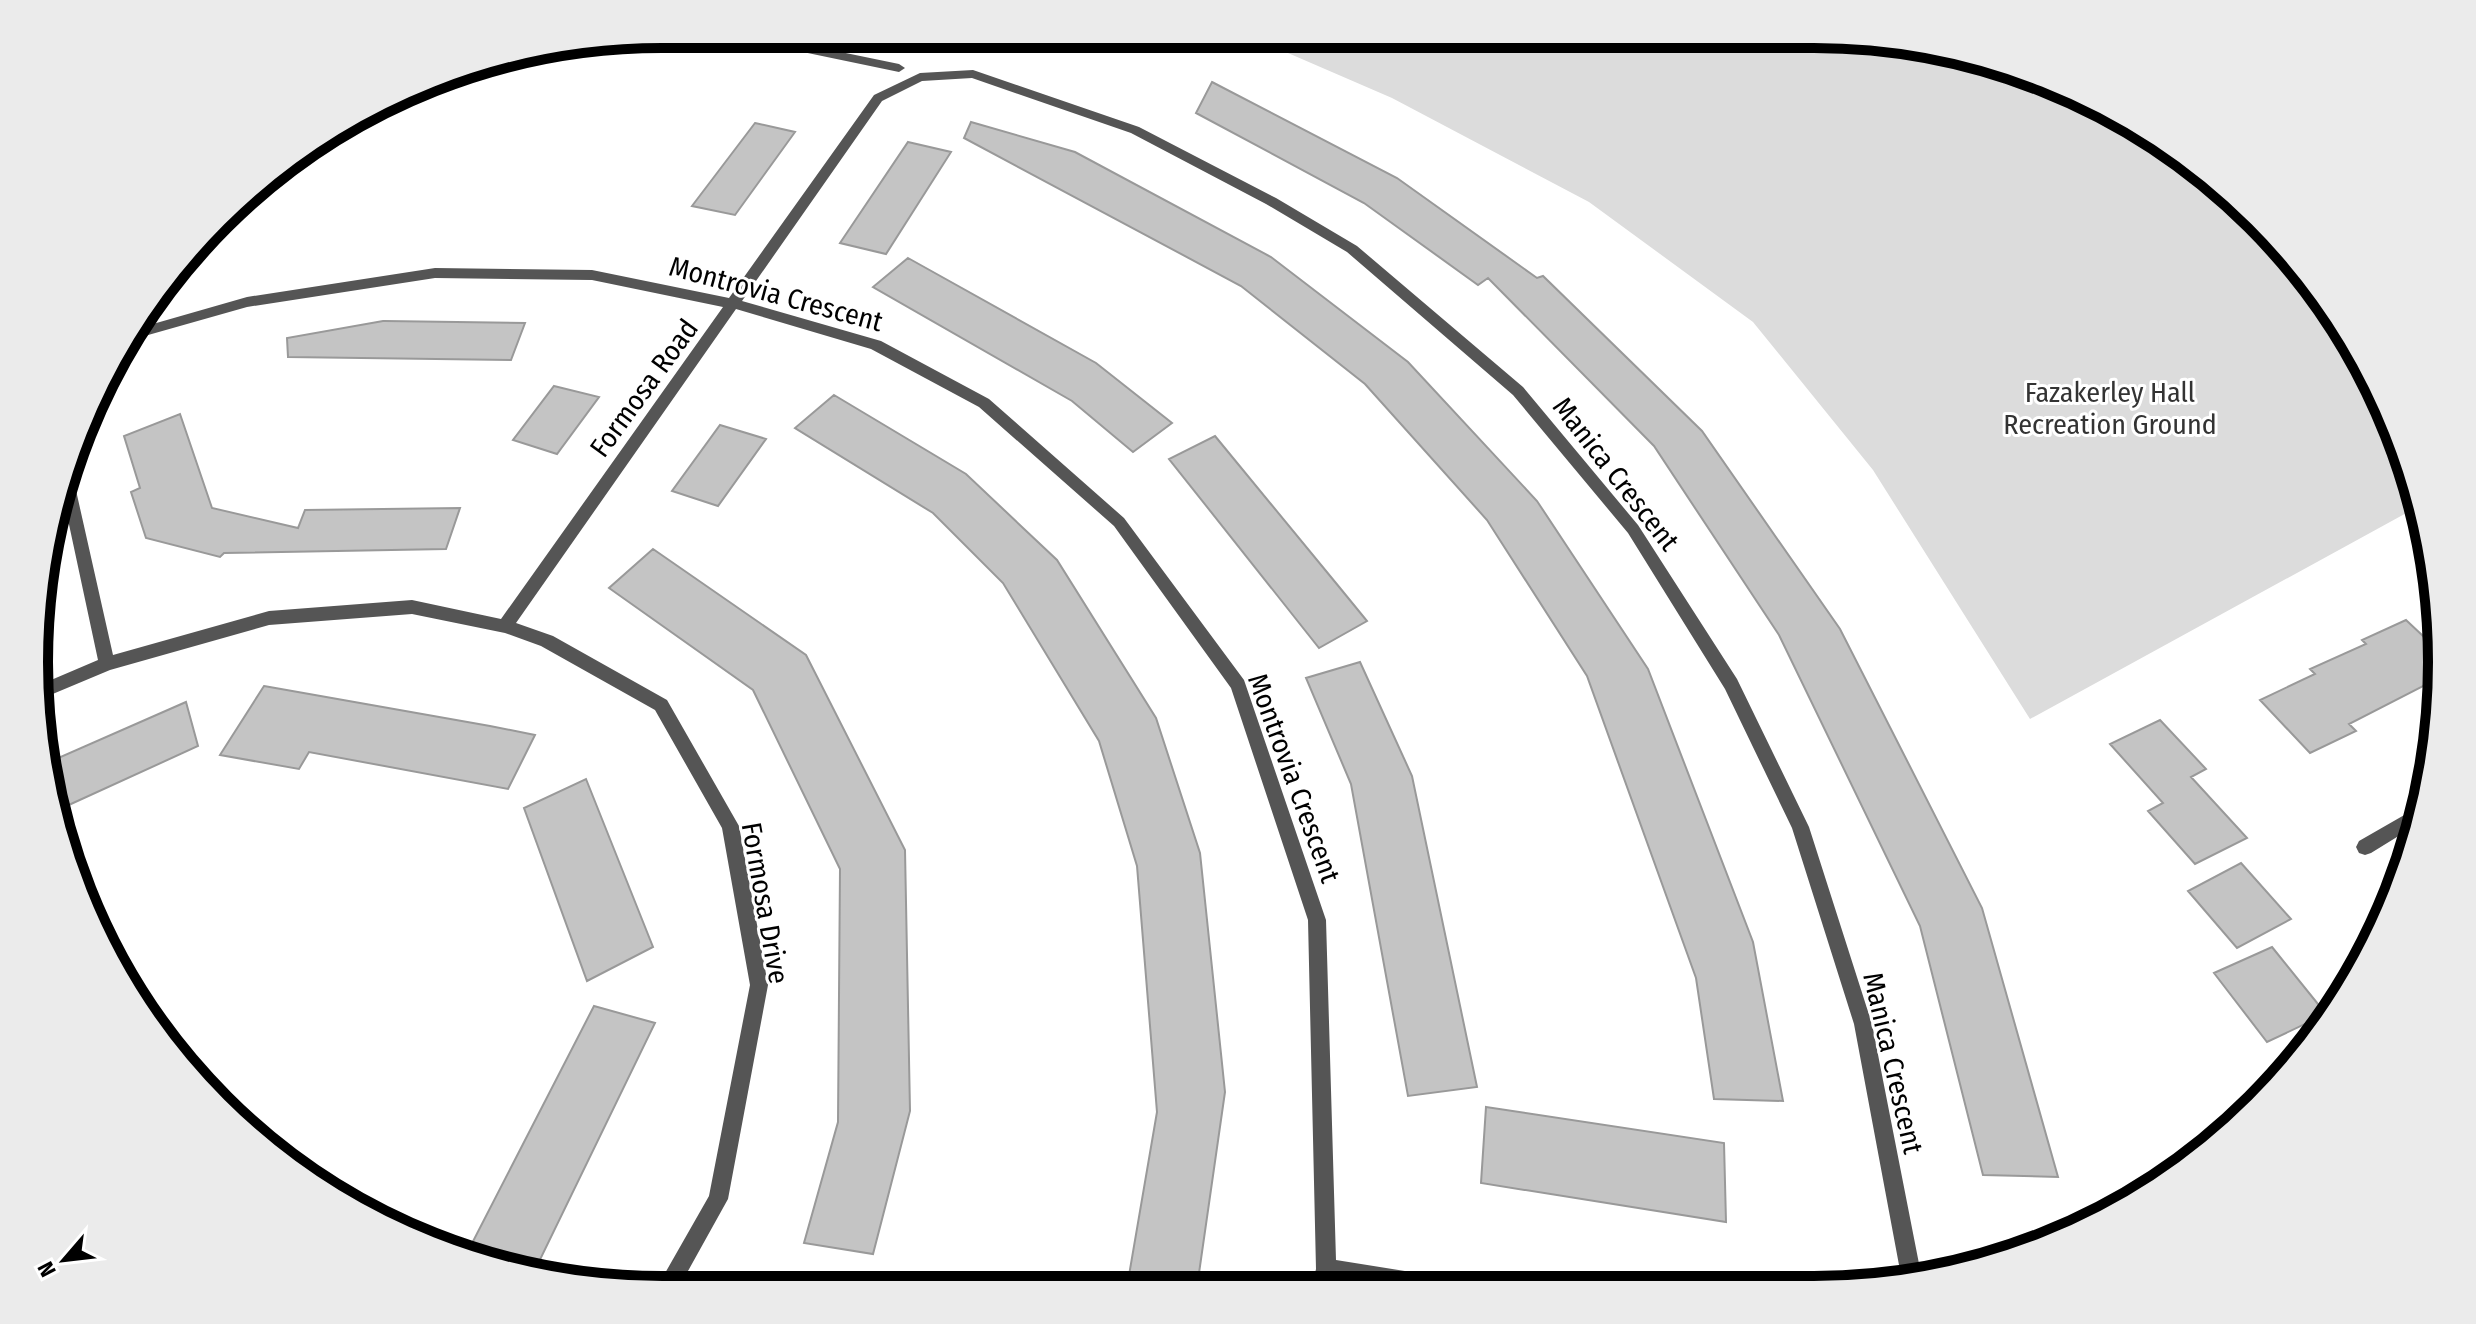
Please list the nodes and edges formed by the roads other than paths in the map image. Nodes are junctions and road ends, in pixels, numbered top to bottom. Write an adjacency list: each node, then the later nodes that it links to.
1 (803, 48): 2 (street)
2 (899, 68)
3 (920, 77): 4 (street, Formosa Road); 12 (street, Manica Crescent)
4 (735, 304): 5 (street, Montrovia Crescent); 7 (street, Formosa Road); 14 (street, Montrovia Crescent)
5 (144, 332)
6 (71, 498): 8 (street)
7 (505, 626): 8 (street, Formosa Drive); 13 (street, Formosa Drive)
8 (107, 664): 9 (street, Formosa Drive)
9 (49, 689)
10 (2407, 822): 11 (street)
11 (2365, 847)
12 (1910, 1268)
13 (674, 1276)
14 (1324, 1276)

